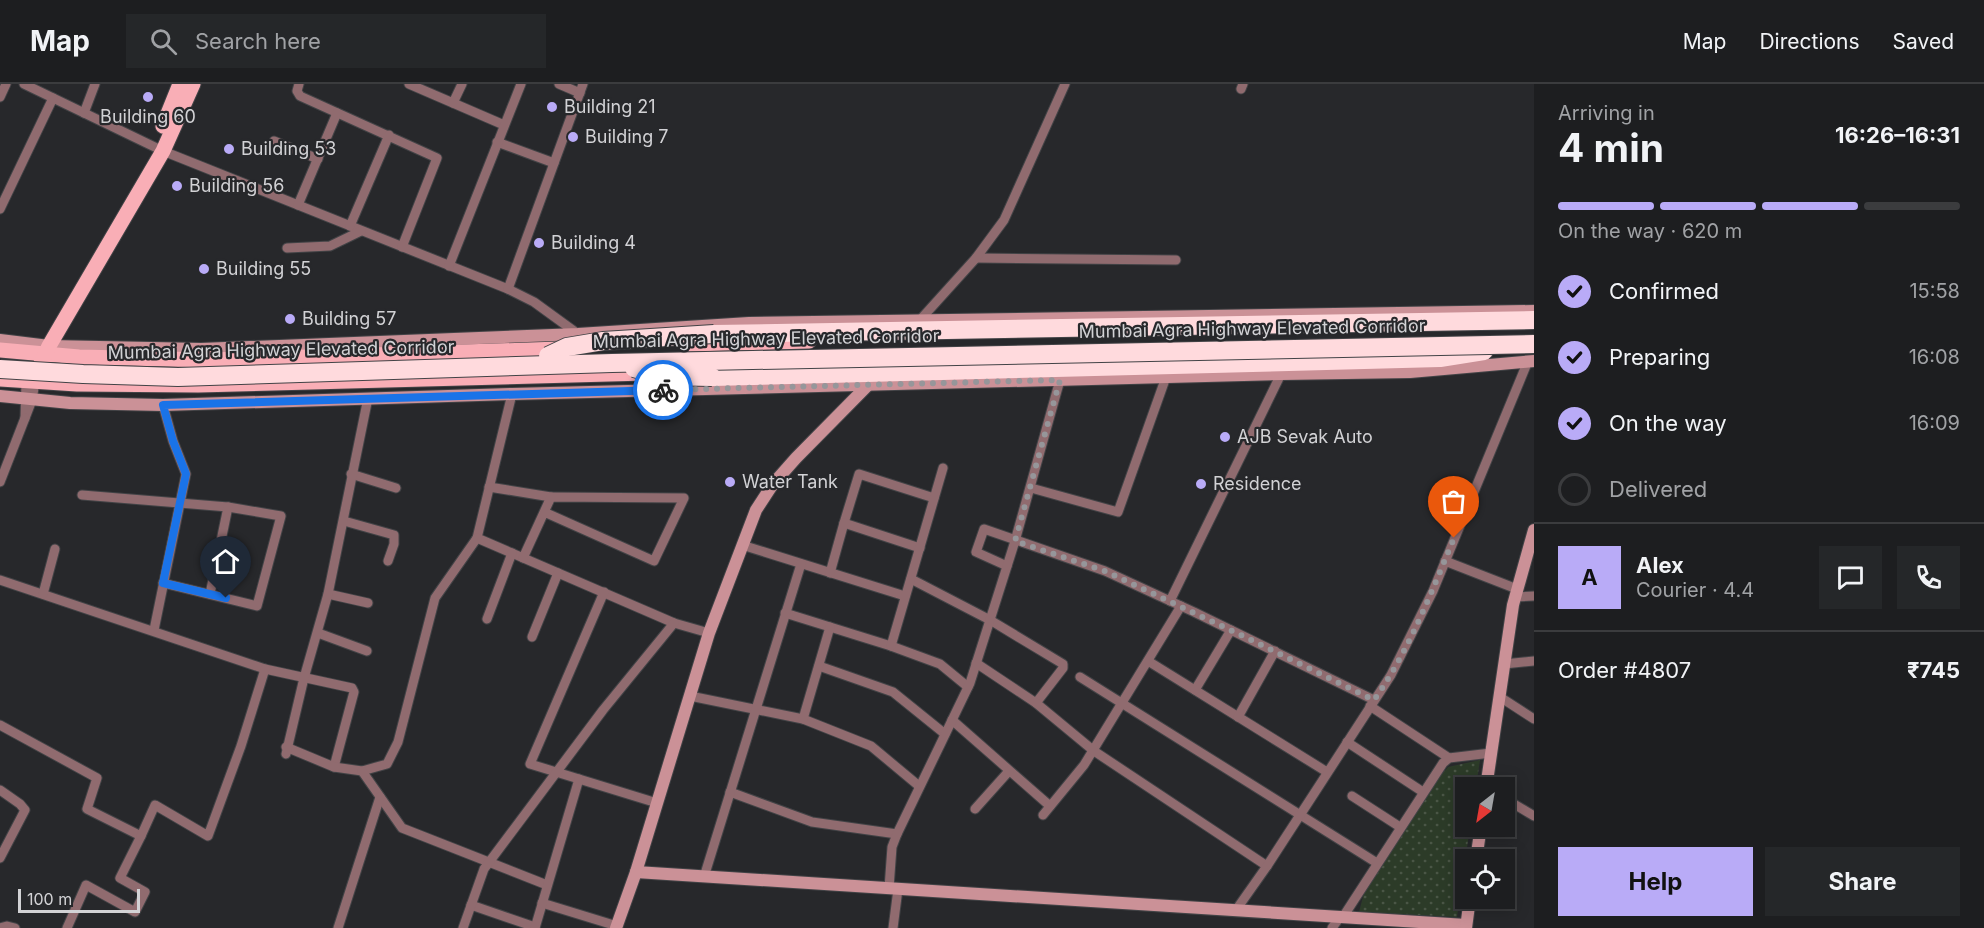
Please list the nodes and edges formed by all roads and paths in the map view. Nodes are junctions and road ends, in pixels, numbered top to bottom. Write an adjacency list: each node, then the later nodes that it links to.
1 (6, 84): 13 (street)
2 (24, 84): 14 (street)
3 (95, 84): 16 (street)
4 (180, 84): 22 (main road)
5 (193, 84): 22 (main road)
6 (299, 84): 17 (street)
7 (409, 84): 15 (street)
8 (462, 84): 15 (street)
9 (521, 84): 18 (street)
10 (559, 84): 12 (street)
11 (1065, 84): 31 (street)
12 (581, 88): 24 (street)
13 (0, 97)
14 (53, 98): 16 (street); 26 (street)
15 (453, 103): 18 (street)
16 (84, 113): 22 (street)
17 (337, 113): 19 (street); 23 (street)
18 (504, 125): 21 (street)
19 (389, 135): 27 (street); 29 (street)
20 (274, 141): 23 (street)
21 (497, 142): 24 (street); 33 (street)
22 (159, 149): 25 (street); 44 (main road)
23 (318, 159): 25 (street)
24 (554, 163): 34 (street)
25 (298, 205): 27 (street)
26 (0, 209)
27 (350, 226): 28 (street)
28 (361, 231): 29 (street); 30 (street)
29 (402, 247): 33 (street)
30 (287, 248)
31 (976, 258): 32 (street); 36 (street)
32 (1176, 260)
33 (449, 266): 34 (street)
34 (508, 289): 40 (street)
35 (1534, 311): 36 (street)
36 (920, 320): 40 (street)
37 (1534, 320): 46 (highway, bridge)
38 (1534, 327): 44 (main road)
39 (1534, 332): 46 (highway, Mumbai Agra Highway Elevated Corridor)
40 (578, 334): 44 (street)
41 (0, 340): 44 (street)
42 (1534, 344): 49 (highway, Mumbai Agra Highway Elevated Corridor, bridge)
43 (0, 350): 44 (main road)
44 (41, 350): 55 (main road)
45 (1484, 351): 48 (main road); 49 (highway, bridge); 55 (main road)
46 (548, 356): 47 (highway, Mumbai Agra Highway Elevated Corridor)
47 (0, 357)
48 (1532, 357): 51 (street); 85 (street)
49 (612, 363): 50 (highway, Mumbai Agra Highway Elevated Corridor, bridge)
50 (0, 369)
51 (1281, 374): 52 (street); 100 (street)
52 (1166, 377): 54 (street); 67 (street)
53 (0, 379): 55 (main road)
54 (1060, 380): 56 (street); 67 (street)
55 (30, 382): 60 (street)
56 (868, 385): 57 (street); 79 (street)
57 (512, 394): 59 (street); 65 (street)
58 (0, 396): 60 (street)
59 (368, 398): 61 (street); 63 (street)
60 (28, 399): 61 (street); 64 (street)
61 (163, 405): 71 (street)
62 (943, 468): 70 (street)
63 (351, 474): 66 (street); 74 (street)
64 (0, 482)
65 (489, 487): 69 (street); 77 (street)
66 (396, 488)
67 (1031, 488): 78 (street)
68 (82, 495): 71 (street)
69 (551, 497): 73 (street); 73 (street)
70 (934, 498): 75 (street); 80 (street)
71 (180, 504): 72 (street); 92 (street)
72 (228, 507): 96 (street); 96 (street)
73 (544, 512): 83 (street)
74 (344, 521): 84 (street); 97 (street)
75 (844, 523): 80 (street); 89 (street)
76 (1534, 530): 94 (street)
77 (477, 538): 82 (street); 143 (street)
78 (1015, 541): 87 (street); 87 (street); 100 (street)
79 (742, 545): 86 (street); 111 (street)
80 (920, 548): 90 (street)
81 (55, 549): 95 (street)
82 (512, 553): 83 (street); 104 (street)
83 (523, 558): 88 (street)
84 (388, 561)
85 (1445, 561): 94 (street); 130 (street)
86 (801, 564): 89 (street); 103 (street)
87 (1007, 566): 105 (street)
88 (558, 573): 93 (street); 112 (street)
89 (830, 573): 98 (street)
90 (911, 579): 98 (street); 105 (street)
91 (0, 580): 95 (street)
92 (163, 583): 96 (street); 108 (street)
93 (604, 592): 106 (street); 145 (street)
94 (1516, 593): 99 (street); 119 (street)
95 (43, 594): 108 (street)
96 (210, 594)
97 (328, 594): 101 (street); 110 (street)
98 (905, 596): 113 (street)
99 (1534, 596)
100 (1170, 601): 102 (street)
101 (368, 603)
102 (1181, 606): 109 (street); 116 (street)
103 (785, 613): 107 (street); 131 (street)
104 (487, 619)
105 (990, 620): 118 (street); 128 (street)
106 (674, 623): 111 (street); 145 (street)
107 (830, 627): 113 (street); 120 (street)
108 (154, 630): 121 (street)
109 (1231, 630): 115 (street); 125 (street)
110 (318, 633): 114 (street); 123 (street)
111 (709, 633): 126 (street)
112 (531, 637)
113 (891, 646): 124 (street)
114 (367, 651)
115 (1275, 651): 130 (street); 132 (street)
116 (1148, 661): 125 (street); 129 (street)
117 (1534, 661): 119 (street)
118 (976, 663): 124 (street); 128 (street)
119 (1504, 664): 127 (street)
120 (819, 666): 133 (street); 137 (street)
121 (265, 669): 123 (street); 164 (street)
122 (1080, 677): 129 (street)
123 (304, 678): 142 (street); 142 (street)
124 (968, 687): 135 (street)
125 (1195, 690): 132 (street)
126 (690, 696): 131 (street); 155 (street)
127 (1500, 698): 134 (street); 140 (street)
128 (1036, 703): 139 (street)
129 (1122, 703): 139 (street); 160 (street)
130 (1372, 703): 138 (street); 141 (street)
131 (756, 709): 133 (street); 151 (street)
132 (1238, 717): 146 (street)
133 (803, 718): 149 (street)
134 (1534, 719)
135 (952, 720): 137 (street); 144 (street)
136 (0, 725): 164 (street)
137 (945, 734): 149 (street)
138 (1347, 742): 146 (street); 152 (street)
139 (1094, 751): 157 (street); 168 (street)
140 (1491, 753): 141 (street); 147 (street)
141 (1449, 758): 152 (street)
142 (334, 767): 143 (street)
143 (362, 771): 154 (street)
144 (1009, 771): 157 (street); 158 (street)
145 (556, 772): 148 (street); 166 (street)
146 (1328, 772): 160 (street)
147 (1488, 777)
148 (579, 779): 155 (street); 171 (street)
149 (919, 786): 163 (street)
150 (0, 790): 165 (street)
151 (730, 792): 163 (street); 170 (street)
152 (1423, 792): 162 (street)
153 (1352, 796): 162 (street)
154 (380, 797): 166 (street); 184 (street)
155 (657, 803): 169 (street)
156 (1515, 805): 161 (street)
157 (1050, 806): 159 (street)
158 (975, 809)
159 (1043, 814)
160 (1300, 815): 167 (street); 168 (street)
161 (1534, 816)
162 (1400, 827): 167 (street)
163 (897, 834): 172 (street)
164 (141, 836): 183 (street)
165 (0, 858)
166 (489, 863): 171 (street); 174 (street)
167 (1377, 863): 177 (street)
168 (1267, 866): 176 (street)
169 (636, 872): 170 (street); 180 (street)
170 (704, 877): 172 (street)
171 (548, 885): 173 (street)
172 (893, 889): 176 (street); 187 (street)
173 (542, 903): 180 (street); 186 (street)
174 (471, 905): 185 (street); 186 (street)
175 (1468, 909): 179 (street)
176 (1236, 910): 177 (street)
177 (1342, 917): 178 (street); 188 (street)
178 (1371, 924): 179 (street)
179 (1466, 926)
180 (617, 927)
181 (0, 928): 182 (street)
182 (15, 928)
183 (68, 928)
184 (338, 928)
185 (463, 928)
186 (535, 928)
187 (893, 928)
188 (1332, 928)

